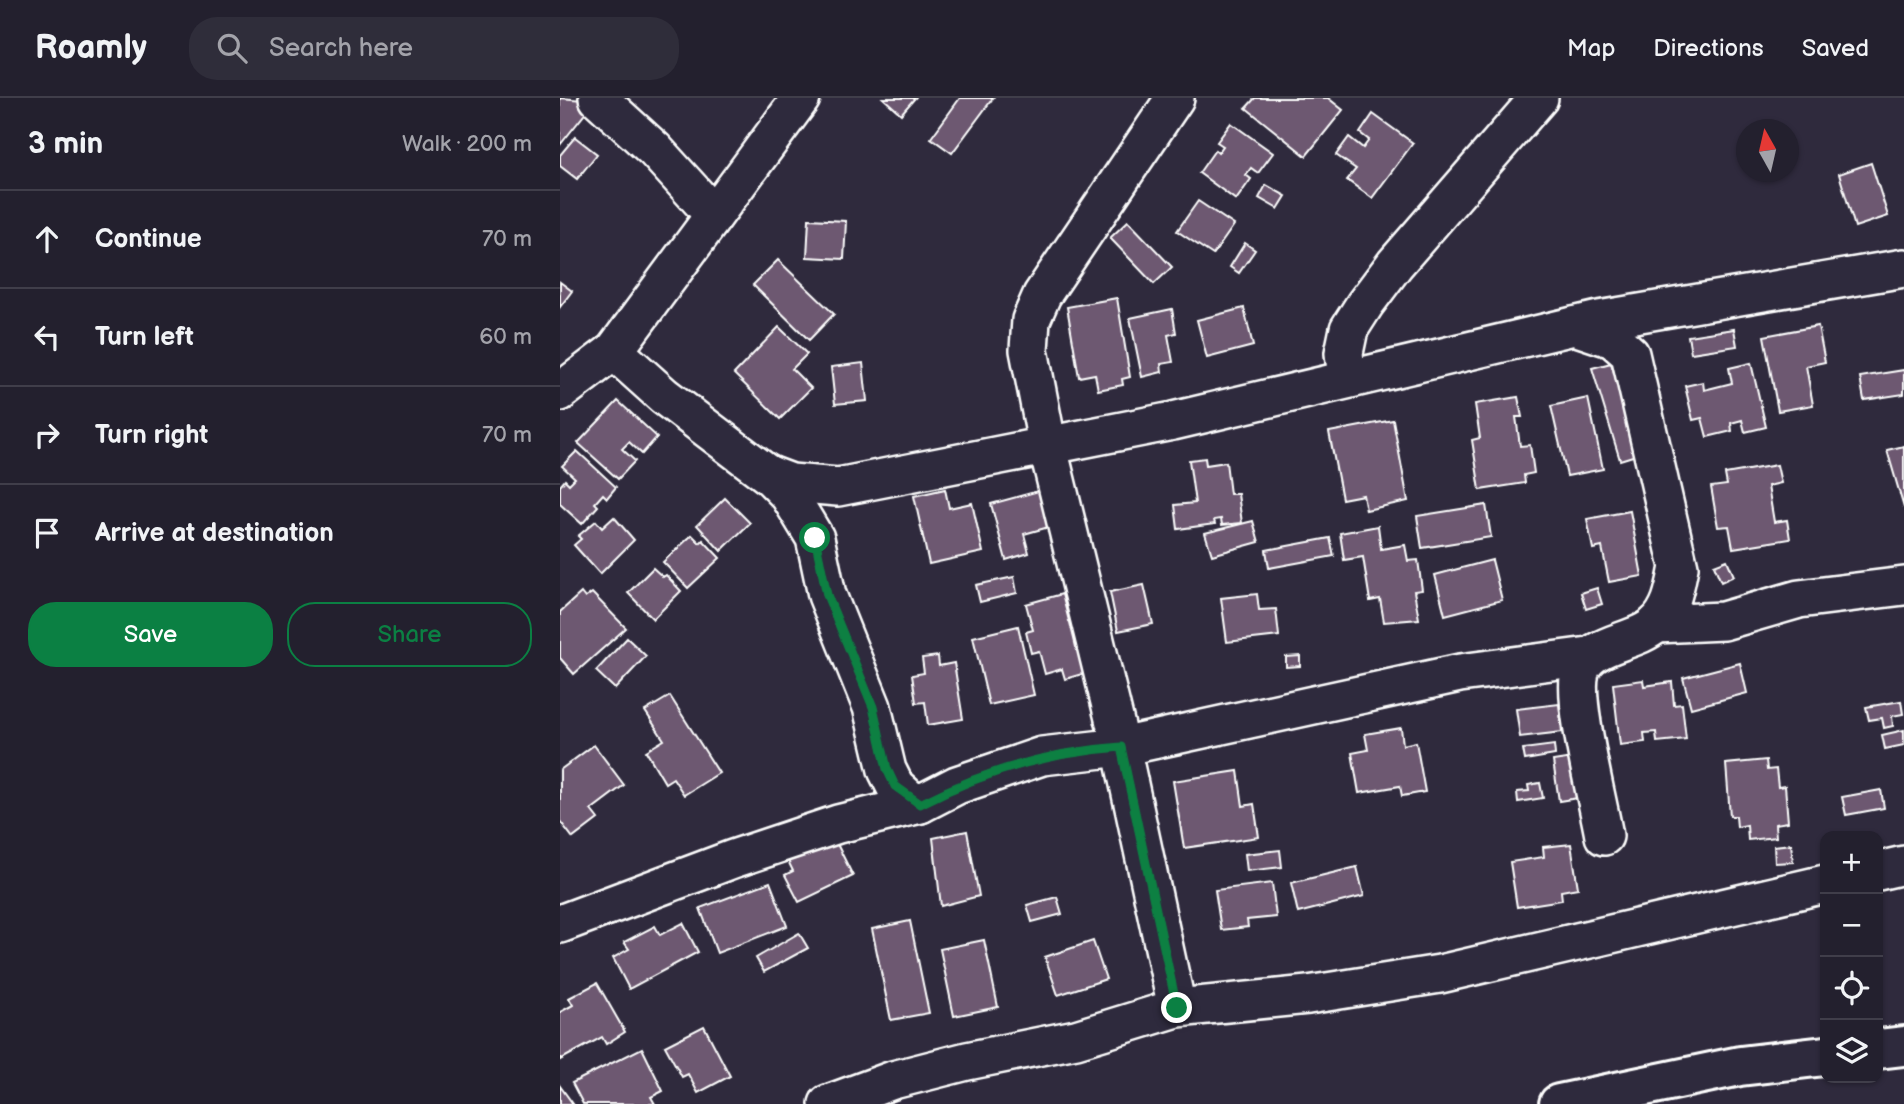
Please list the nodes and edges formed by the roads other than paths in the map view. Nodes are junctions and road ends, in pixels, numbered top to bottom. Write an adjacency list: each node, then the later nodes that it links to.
1 (598, 98): 6 (street)
2 (801, 98): 6 (street)
3 (1175, 98): 5 (street)
4 (1539, 98): 10 (street)
5 (1148, 113): 12 (street)
6 (714, 215): 9 (street)
7 (1904, 268): 8 (street)
8 (1574, 326): 10 (street); 17 (street)
9 (614, 351): 11 (street); 13 (street)
10 (1347, 379): 12 (street)
11 (560, 392)
12 (1048, 447): 14 (street); 19 (street)
13 (768, 474): 14 (street); 15 (street)
14 (838, 487): 15 (street)
15 (815, 538): 20 (street)
16 (1904, 586): 17 (street)
17 (1656, 624): 18 (street)
18 (1589, 656): 19 (street); 21 (street)
19 (1121, 747): 20 (street); 26 (street)
20 (920, 804): 25 (street)
21 (1604, 836)
22 (1904, 865): 23 (street)
23 (1883, 870)
24 (1820, 885): 26 (street)
25 (560, 924)
26 (1177, 1008): 30 (street)
27 (1904, 1046): 28 (main road)
28 (1883, 1048)
29 (1820, 1057): 31 (main road)
30 (828, 1104)
31 (1559, 1104)

